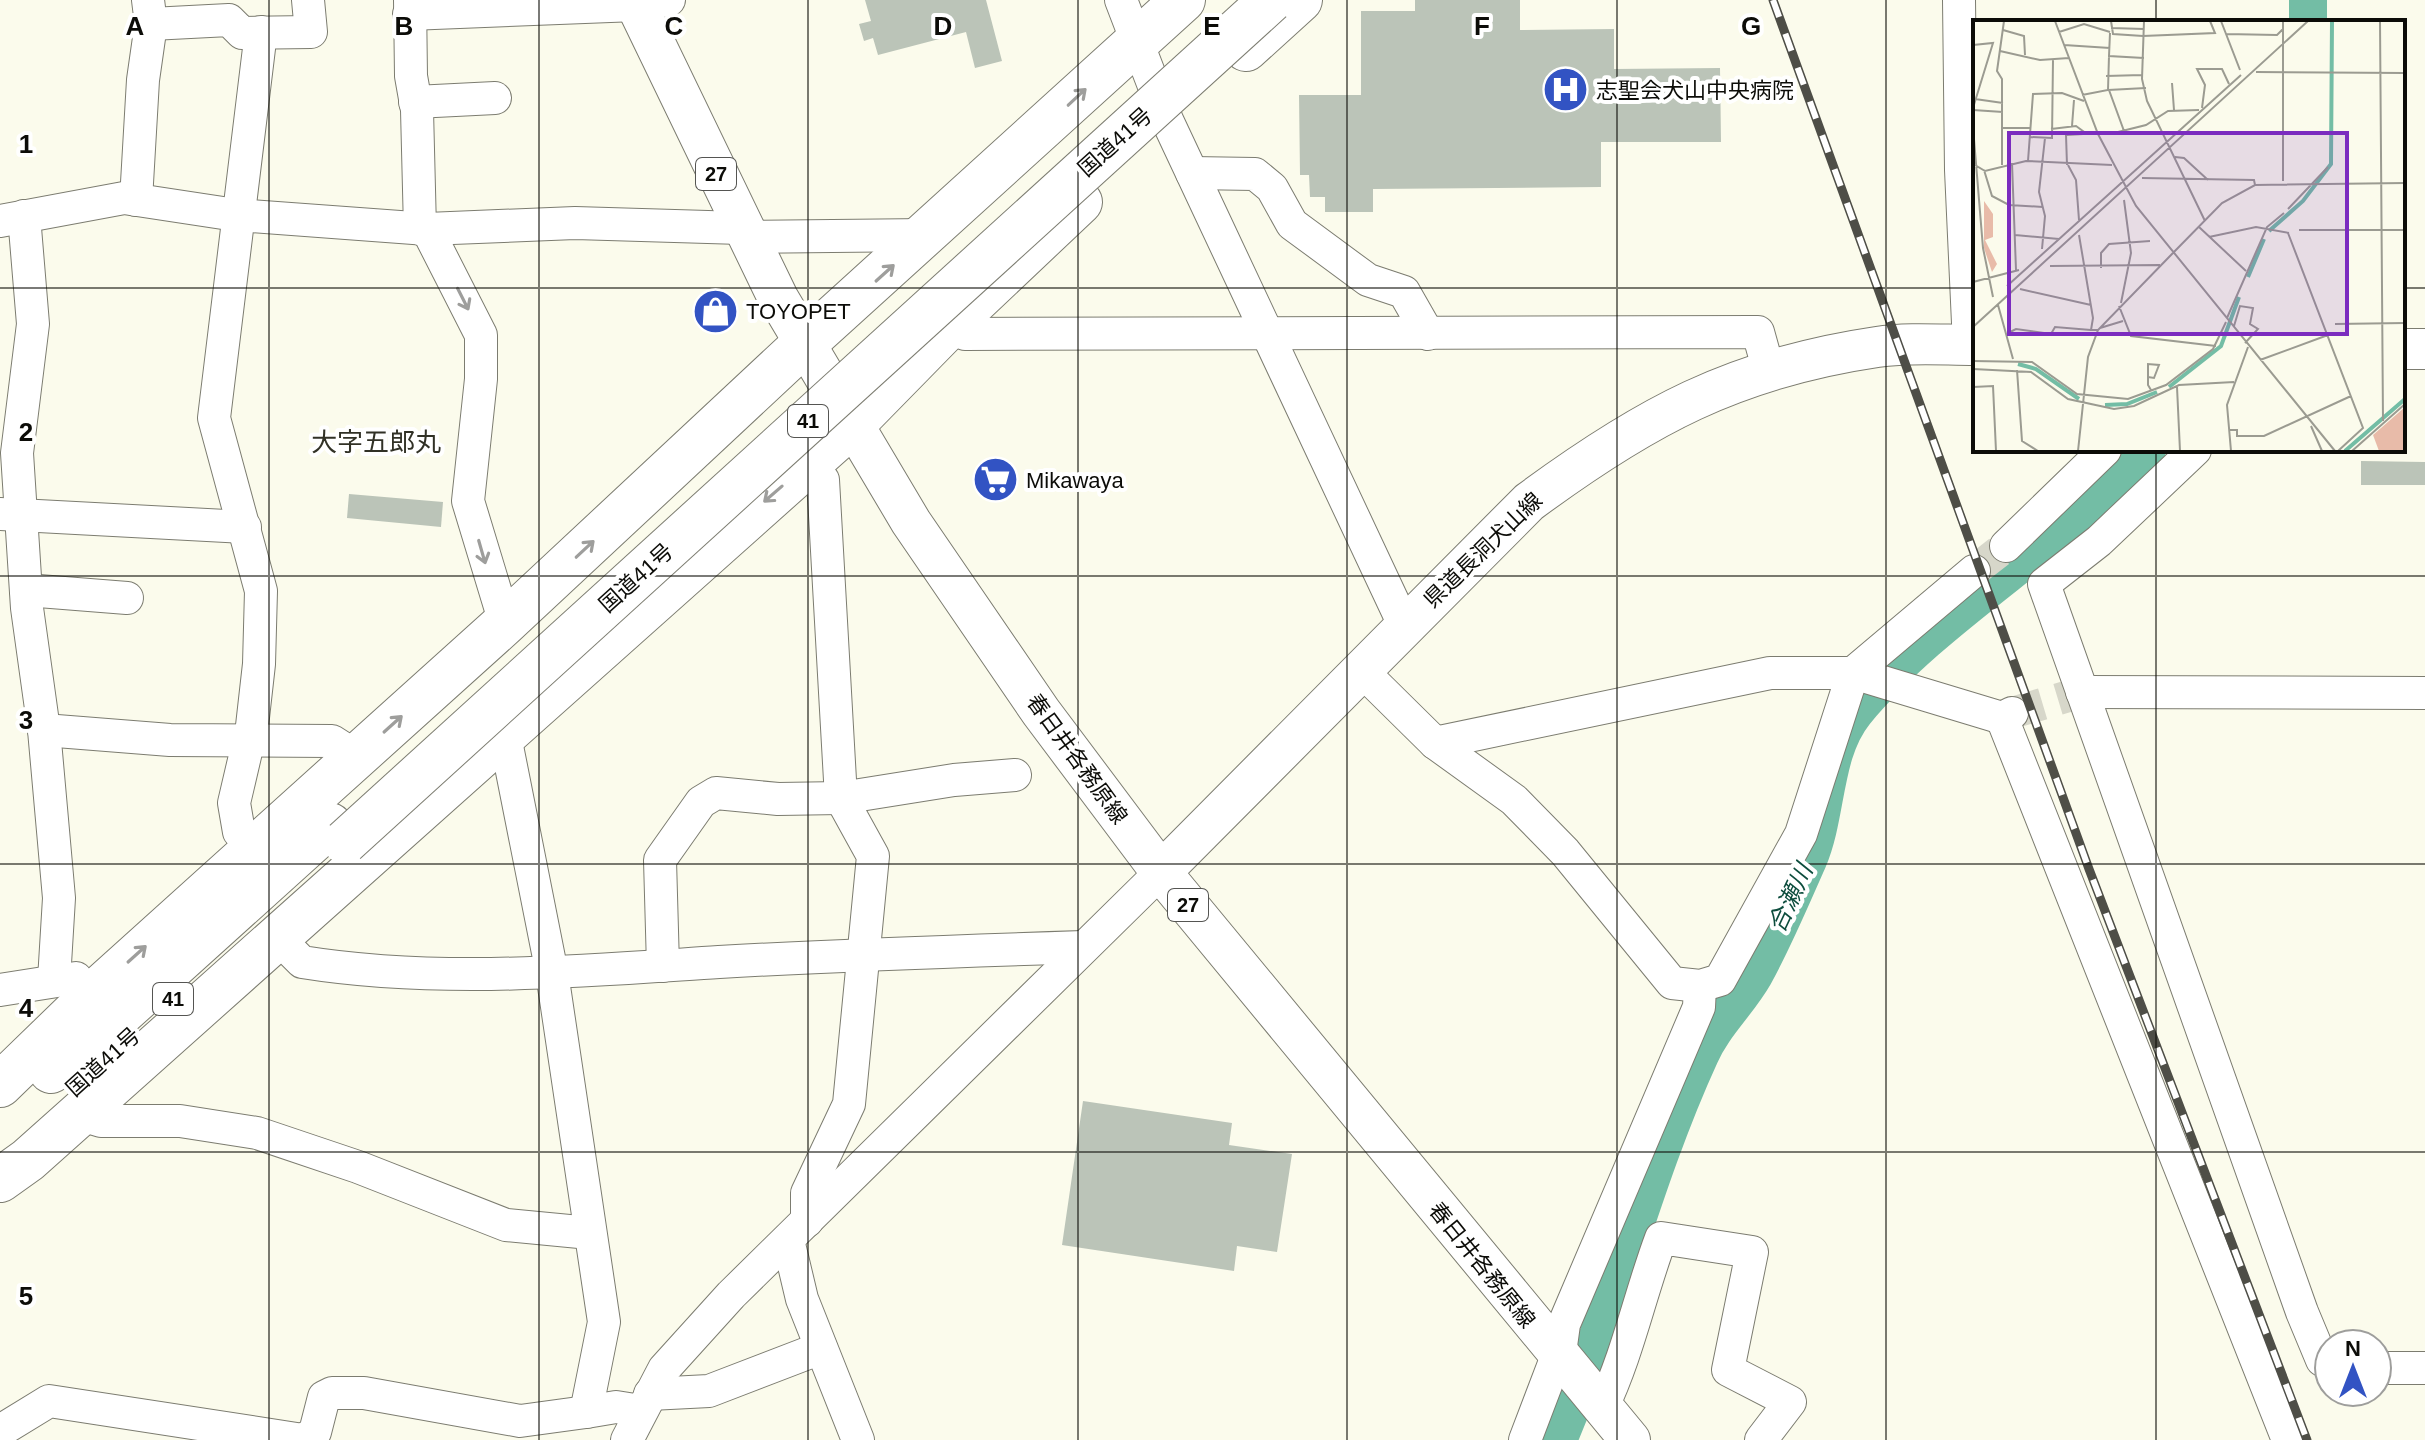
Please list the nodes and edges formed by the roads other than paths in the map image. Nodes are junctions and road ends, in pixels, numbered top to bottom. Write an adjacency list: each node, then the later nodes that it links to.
1 (308, 0): 12 (street)
2 (1121, 0): 13 (street)
3 (1183, 0): 13 (highway)
4 (1230, 0): 54 (highway, 国道41号 / 41)
5 (1271, 0): 54 (highway, 国道41号 / 41, bridge)
6 (1300, 0): 16 (highway)
7 (1959, 0): 28 (street)
8 (646, 2): 9 (street); 22 (main road, 春日井各務原線 / 27)
9 (556, 4): 10 (street)
10 (409, 7): 15 (street)
11 (150, 12): 12 (street); 18 (street)
12 (261, 32): 19 (street)
13 (1138, 41): 16 (street); 23 (highway, one-way to 13)
14 (495, 98): 15 (street)
15 (415, 102): 21 (street)
16 (1167, 120): 17 (street); 24 (highway)
17 (1192, 173): 25 (street); 26 (street)
18 (136, 200): 19 (street); 20 (street)
19 (236, 215): 21 (street); 35 (street)
20 (12, 218): 34 (street)
21 (424, 229): 22 (street); 40 (street, one-way to 40)
22 (744, 232): 23 (street); 27 (main road, 春日井各務原線 / 27)
23 (927, 235): 27 (highway, one-way to 23)
24 (952, 323): 26 (street); 30 (highway)
25 (1428, 334): 26 (street); 29 (street)
26 (1267, 336): 41 (street)
27 (805, 343): 30 (main road, 春日井各務原線 / 27); 40 (highway, 41, one-way to 27)
28 (1972, 345): 29 (main road, 県道長洞犬山線)
29 (1768, 368): 41 (main road, 県道長洞犬山線)
30 (853, 424): 47 (highway, one-way to 47); 55 (main road, 春日井各務原線 / 27)
31 (2103, 452): 36 (street)
32 (2193, 452): 44 (street)
33 (823, 480): 52 (street)
34 (10, 514): 35 (street); 38 (street)
35 (245, 527): 48 (street)
36 (2006, 546)
37 (1974, 571): 43 (street)
38 (26, 590): 39 (street); 46 (street)
39 (127, 598)
40 (505, 623): 50 (highway, 41, one-way to 40)
41 (1405, 627): 42 (main road, 県道長洞犬山線)
42 (1362, 671): 49 (street); 55 (main road, 県道長洞犬山線)
43 (1853, 673): 49 (street); 62 (street); 87 (street)
44 (2082, 692): 45 (street); 72 (street)
45 (2425, 693)
46 (44, 730): 48 (street); 61 (street)
47 (504, 731): 60 (street); 67 (highway)
48 (247, 742): 50 (street); 53 (street)
49 (1435, 743): 62 (street)
50 (357, 757): 63 (highway, 41, one-way to 50)
51 (1015, 775): 52 (street)
52 (841, 798): 58 (street); 59 (street)
53 (239, 832)
54 (338, 834): 66 (highway, 国道41号 / 41); 68 (highway, 国道41号 / 41)
55 (1161, 872): 56 (street); 74 (main road, 春日井各務原線 / 27)
56 (1083, 947): 58 (street); 70 (street)
57 (293, 953): 60 (street)
58 (862, 954): 59 (street); 70 (street)
59 (663, 966): 60 (street)
60 (552, 973): 71 (street)
61 (54, 980): 63 (street); 64 (street)
62 (1700, 986): 74 (street)
63 (101, 987): 65 (highway, 41)
64 (0, 990)
65 (0, 1085)
66 (0, 1113)
67 (78, 1114): 69 (highway); 71 (street)
68 (0, 1155)
69 (0, 1180)
70 (798, 1230): 73 (street); 77 (street)
71 (590, 1233): 79 (street)
72 (2313, 1338)
73 (821, 1348): 77 (street); 83 (street)
74 (1558, 1354): 78 (main road, 春日井各務原線 / 27); 84 (street)
75 (2393, 1368): 76 (street)
76 (2425, 1368)
77 (646, 1402): 79 (street); 82 (street)
78 (1602, 1408): 85 (main road, 春日井各務原線 / 27); 86 (street)
79 (586, 1412): 81 (street)
80 (0, 1431): 81 (street)
81 (303, 1440)
82 (627, 1440)
83 (858, 1440)
84 (1525, 1440)
85 (1630, 1440)
86 (1761, 1440)
87 (2288, 1440)

